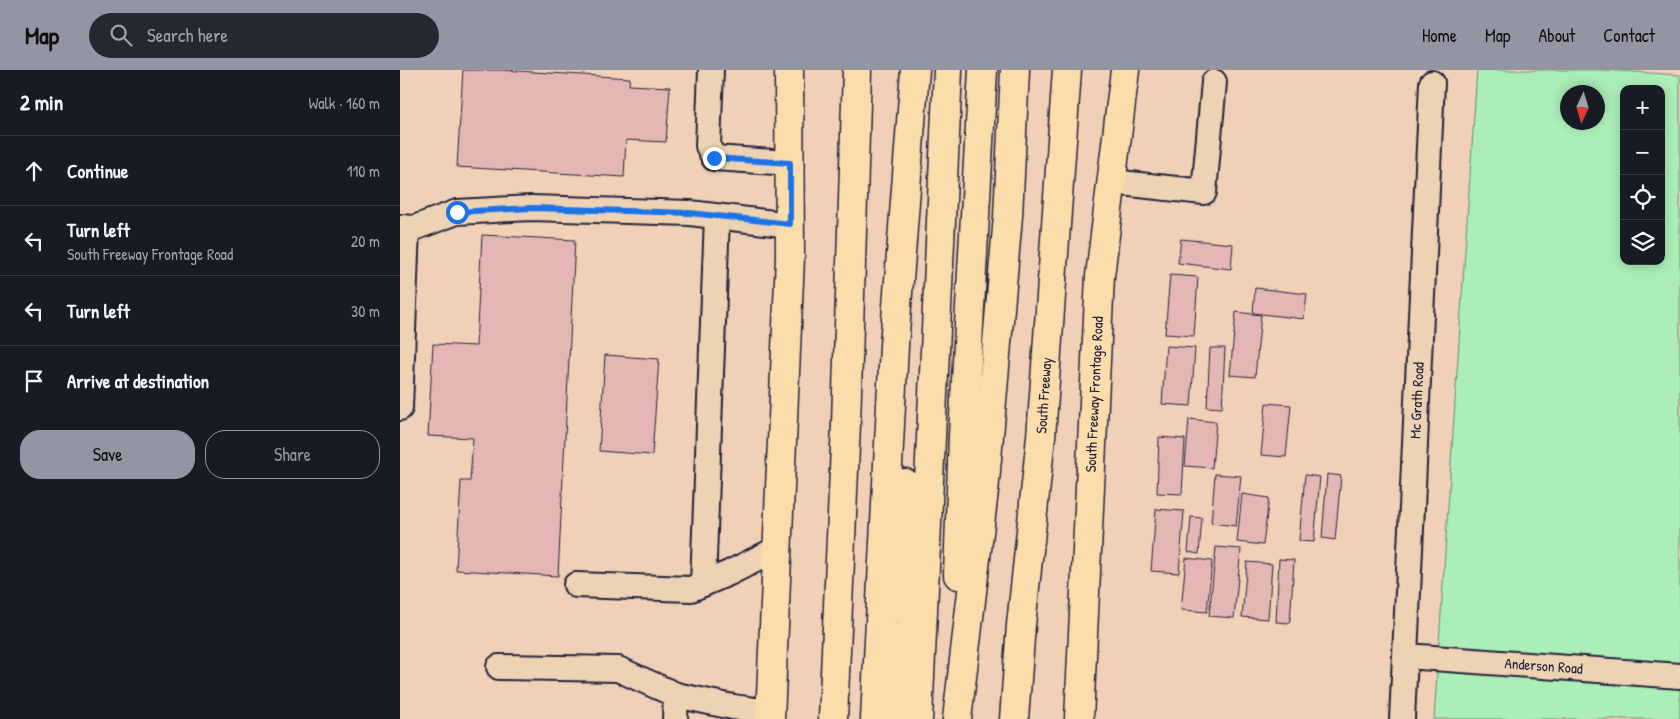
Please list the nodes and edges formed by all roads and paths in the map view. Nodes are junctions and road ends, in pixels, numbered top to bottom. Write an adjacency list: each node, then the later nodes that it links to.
1 (711, 70): 13 (street)
2 (789, 70): 13 (main road)
3 (857, 70): 28 (main road)
4 (915, 70): 12 (main road)
5 (948, 70): 31 (main road)
6 (983, 70): 32 (main road)
7 (1015, 70): 33 (main road)
8 (1067, 70): 34 (main road, South Freeway)
9 (1125, 70): 14 (main road, South Freeway Frontage Road)
10 (1214, 82): 14 (street)
11 (1432, 83): 22 (street, Mc Grath Road)
12 (913, 109): 29 (main road); 30 (main road)
13 (790, 163): 16 (main road)
14 (1112, 182): 35 (main road, South Freeway Frontage Road)
15 (717, 217): 16 (street); 17 (street); 20 (street)
16 (790, 224): 19 (main road)
17 (404, 227): 18 (street)
18 (400, 408)
19 (777, 549): 20 (street); 26 (main road)
20 (704, 584): 21 (street)
21 (576, 585)
22 (1406, 656): 24 (street, Anderson Road); 36 (street, Mc Grath Road)
23 (499, 667): 25 (street)
24 (1680, 676)
25 (676, 695): 26 (street); 27 (street)
26 (770, 716)
27 (675, 719)
28 (833, 719)
29 (875, 719)
30 (899, 719)
31 (918, 719)
32 (952, 719)
33 (958, 719)
34 (1014, 719)
35 (1079, 719)
36 (1402, 719)

